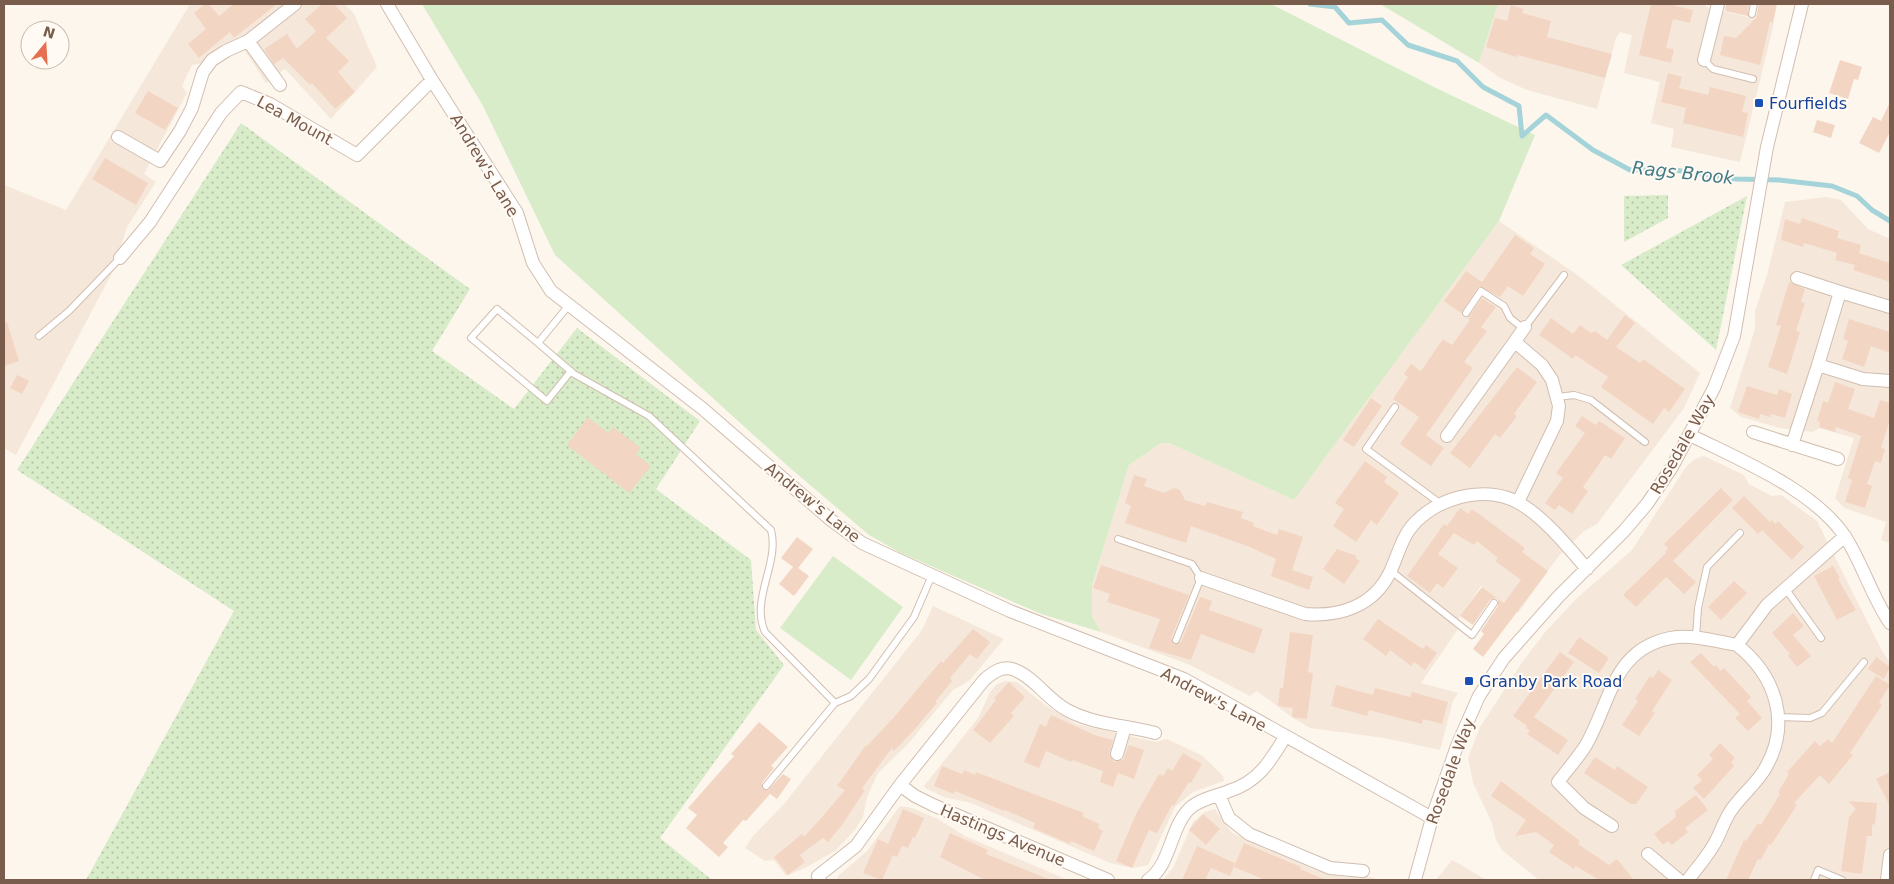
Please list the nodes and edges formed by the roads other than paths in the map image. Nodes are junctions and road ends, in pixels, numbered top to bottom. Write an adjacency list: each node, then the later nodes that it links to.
1 (295, 4): 7 (street)
2 (387, 4): 10 (street, Andrew's Lane)
3 (1718, 4): 8 (street)
4 (1754, 4): 6 (lane)
5 (1802, 4): 30 (street, Rosedale Way)
6 (1752, 14)
7 (248, 41): 11 (street); 12 (street)
8 (1704, 60): 9 (lane)
9 (1753, 79)
10 (432, 80): 13 (street, Lea Mount); 17 (street, Andrew's Lane)
11 (280, 85)
12 (118, 137)
13 (120, 258): 21 (lane)
14 (1564, 275): 20 (lane)
15 (1797, 278): 16 (street)
16 (1840, 292): 18 (street); 24 (street)
17 (569, 306): 23 (lane); 42 (street, Andrew's Lane)
18 (1890, 307)
19 (1466, 313): 20 (lane)
20 (1524, 328): 22 (street)
21 (39, 336)
22 (1515, 342): 27 (street); 31 (street)
23 (538, 343): 25 (lane); 25 (lane)
24 (1818, 365): 26 (street); 33 (street)
25 (571, 371): 52 (lane)
26 (1890, 381)
27 (1558, 397): 32 (lane); 35 (street)
28 (1395, 407): 36 (lane)
29 (1753, 432): 33 (street)
30 (1690, 435): 38 (street); 40 (street, Rosedale Way)
31 (1447, 436)
32 (1645, 442)
33 (1792, 444): 34 (street)
34 (1838, 459)
35 (1518, 502): 36 (street); 40 (street)
36 (1441, 504): 41 (street)
37 (1740, 533): 47 (lane)
38 (1845, 536): 44 (street); 46 (street)
39 (1118, 539): 43 (lane)
40 (1586, 569): 61 (street, Rosedale Way)
41 (1390, 571): 43 (street); 45 (lane)
42 (932, 575): 52 (lane); 56 (street, Andrew's Lane)
43 (1201, 578): 49 (lane)
44 (1785, 588): 48 (lane); 50 (street)
45 (1494, 603)
46 (1890, 623)
47 (1696, 637): 50 (street); 62 (street)
48 (1821, 638)
49 (1176, 640)
50 (1737, 645): 53 (street)
51 (1864, 662): 53 (lane)
52 (834, 703): 58 (lane)
53 (1778, 717): 71 (street)
54 (1125, 727): 55 (street); 57 (street); 59 (street)
55 (1155, 733)
56 (1285, 737): 60 (street); 61 (street, Andrew's Lane)
57 (1117, 754)
58 (766, 786)
59 (900, 786): 66 (street); 67 (street, Hastings Avenue)
60 (1219, 795): 65 (street); 68 (street)
61 (1432, 818): 69 (street, Rosedale Way)
62 (1612, 826)
63 (1648, 854): 70 (street)
64 (1890, 855): 74 (street)
65 (1362, 871)
66 (820, 880)
67 (1108, 880)
68 (1148, 880)
69 (1415, 880)
70 (1679, 880)
71 (1688, 880)
72 (1814, 880): 73 (lane)
73 (1842, 880)
74 (1886, 880)

